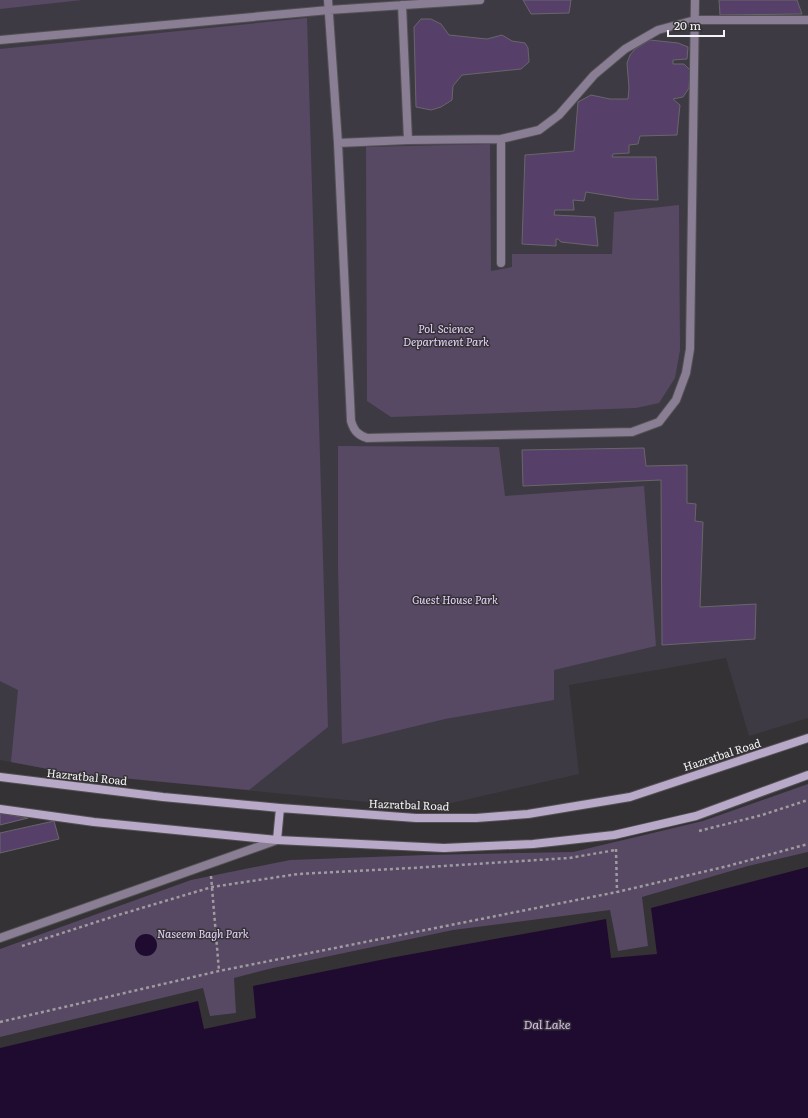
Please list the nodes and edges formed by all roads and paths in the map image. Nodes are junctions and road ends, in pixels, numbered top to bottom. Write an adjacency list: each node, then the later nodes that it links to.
1 (328, 0): 5 (street)
2 (480, 0): 4 (street)
3 (695, 0): 6 (street)
4 (402, 5): 5 (street); 10 (street)
5 (329, 10): 8 (street); 11 (street)
6 (695, 20): 7 (street); 9 (street); 11 (street)
7 (808, 20)
8 (0, 40)
9 (501, 139): 10 (street); 12 (street)
10 (408, 140): 11 (street)
11 (338, 143)
12 (501, 263)
13 (808, 738): 17 (main road, Hazratbal Road)
14 (808, 776): 20 (main road)
15 (0, 778): 17 (main road, Hazratbal Road)
16 (808, 800): 19 (path)
17 (280, 808): 21 (main road)
18 (0, 809): 21 (main road)
19 (692, 832)
20 (614, 835): 21 (main road); 24 (path)
21 (277, 840): 25 (street)
22 (808, 844): 27 (path)
23 (624, 848): 24 (path)
24 (616, 850): 26 (path); 27 (path)
25 (210, 864): 26 (path); 28 (street)
26 (212, 887): 29 (path); 30 (path)
27 (617, 892): 30 (path)
28 (0, 938)
29 (22, 946)
30 (219, 971): 31 (path)
31 (0, 1022)

